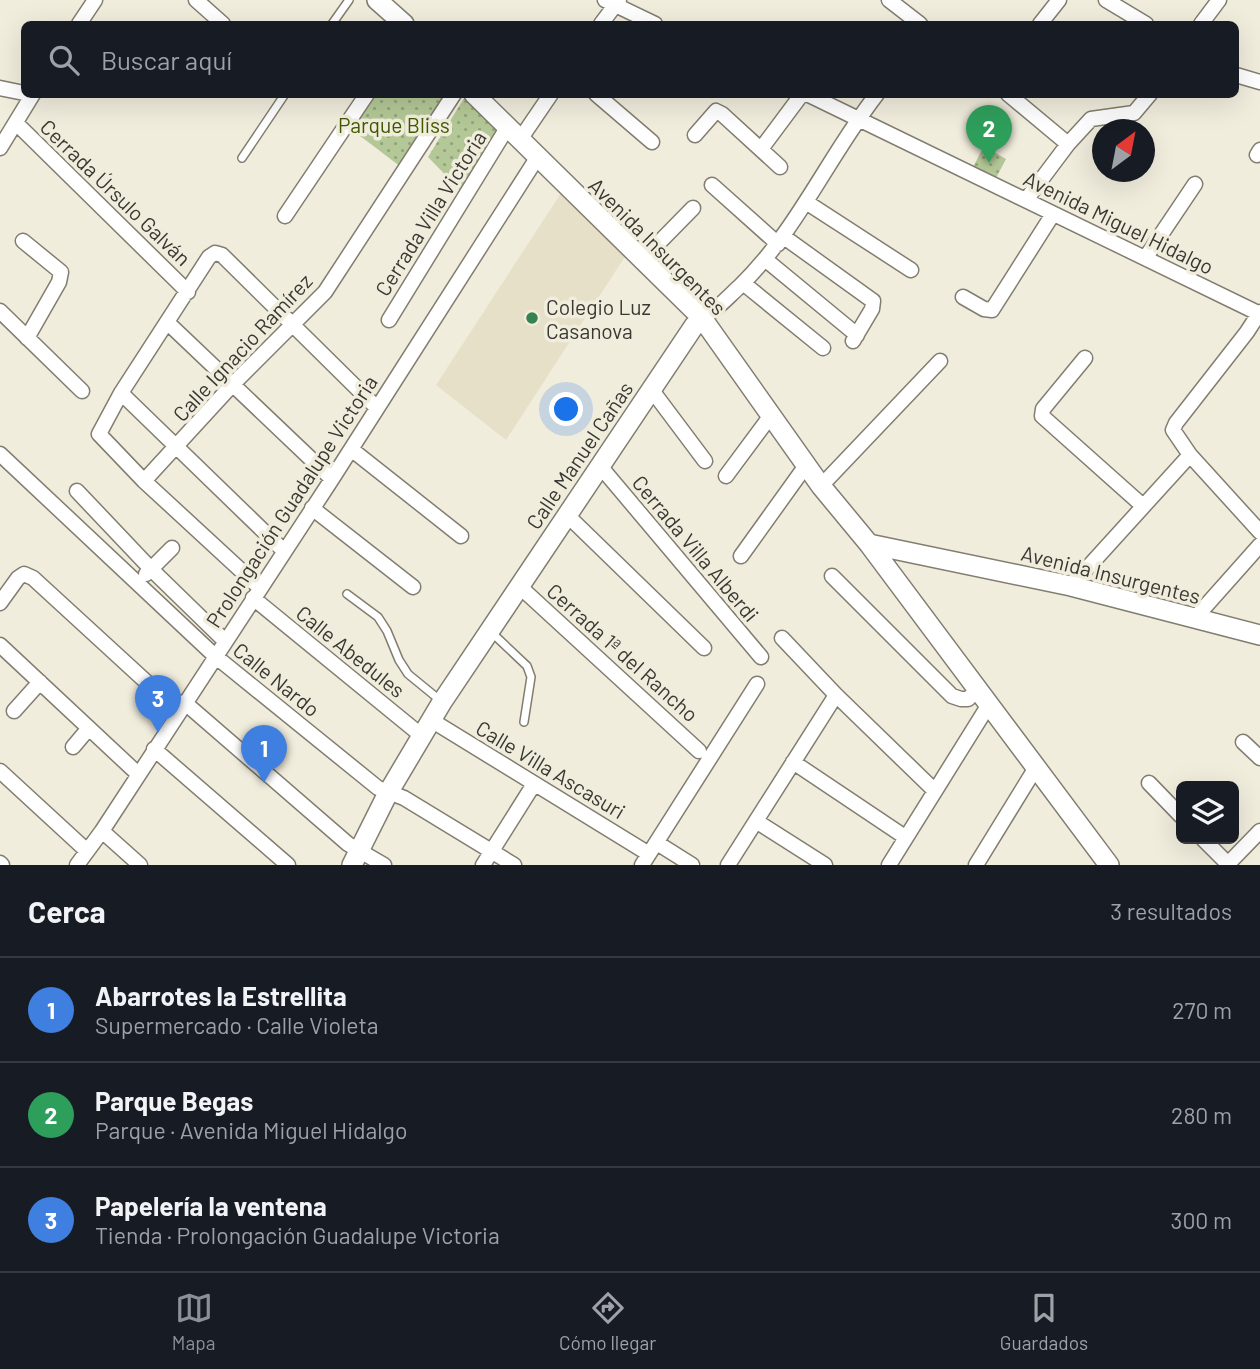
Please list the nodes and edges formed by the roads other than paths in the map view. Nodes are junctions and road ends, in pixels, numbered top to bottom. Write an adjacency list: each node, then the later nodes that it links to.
1 (95, 0): 10 (street)
2 (196, 0): 11 (street)
3 (349, 0): 12 (lane)
4 (377, 0): 13 (street)
5 (889, 0): 16 (street)
6 (1059, 0): 17 (street)
7 (1106, 0): 18 (street)
8 (1219, 0): 19 (street)
9 (613, 2): 14 (street); 15 (street)
10 (81, 21)
11 (220, 21)
12 (334, 21)
13 (401, 21)
14 (603, 21)
15 (649, 21)
16 (916, 21)
17 (1042, 21)
18 (1141, 21)
19 (1202, 21)
20 (1239, 76): 21 (street)
21 (1260, 82)
22 (0, 88): 23 (street)
23 (21, 92)
24 (30, 98): 37 (street)
25 (282, 98): 44 (lane)
26 (363, 98): 53 (street)
27 (451, 98): 68 (street, Calle Ignacio Ramírez)
28 (478, 98): 38 (street, Avenida Insurgentes)
29 (547, 98): 38 (street, Cerrada Villa Victoria)
30 (601, 98): 40 (street)
31 (799, 98): 43 (street)
32 (816, 98): 36 (street, Avenida Miguel Hidalgo)
33 (874, 98): 36 (street, Calle Manuel Cañas)
34 (1014, 98): 41 (street)
35 (1147, 98): 41 (street)
36 (859, 118): 49 (street, Avenida Miguel Hidalgo); 50 (street, Calle Manuel Cañas)
37 (16, 123): 42 (street); 61 (street, Cerrada Úrsulo Galván)
38 (513, 134): 45 (street, Avenida Insurgentes); 66 (street, Cerrada Villa Victoria)
39 (695, 135): 43 (street)
40 (652, 142)
41 (1069, 144): 49 (street)
42 (0, 148)
43 (761, 149): 46 (street)
44 (242, 158)
45 (537, 158): 57 (street, Avenida Insurgentes); 77 (street, Prolongación Guadalupe Victoria)
46 (780, 167)
47 (1195, 184): 56 (street)
48 (712, 186): 55 (street)
49 (1026, 200): 52 (street, Avenida Miguel Hidalgo)
50 (806, 202): 55 (street, Calle Manuel Cañas); 59 (street)
51 (693, 208): 57 (street)
52 (1054, 214): 56 (street, Avenida Miguel Hidalgo); 62 (street)
53 (285, 216)
54 (23, 241): 69 (street)
55 (781, 241): 58 (street, Calle Manuel Cañas); 58 (street)
56 (1146, 257): 64 (street, Avenida Miguel Hidalgo)
57 (643, 259): 65 (street, Avenida Insurgentes)
58 (766, 260): 60 (street, Calle Manuel Cañas)
59 (911, 270)
60 (743, 283): 65 (street, Calle Manuel Cañas); 70 (street)
61 (188, 292): 67 (street); 68 (street)
62 (963, 296)
63 (0, 311): 69 (street)
64 (1260, 313): 82 (street)
65 (702, 318): 74 (street, Calle Manuel Cañas); 78 (street, Avenida Insurgentes)
66 (388, 320)
67 (168, 323): 73 (street); 76 (street)
68 (293, 323): 73 (street, Calle Ignacio Ramírez); 77 (street)
69 (27, 338): 75 (street)
70 (823, 348)
71 (1085, 358): 91 (street)
72 (940, 361): 89 (street)
73 (233, 384): 79 (street, Calle Ignacio Ramírez); 87 (street)
74 (651, 389): 83 (street); 85 (street, Calle Manuel Cañas)
75 (82, 391)
76 (121, 393): 79 (street); 88 (street, Calle Abedules)
77 (377, 408): 80 (street, Prolongación Guadalupe Victoria)
78 (772, 414): 84 (street, Avenida Insurgentes); 86 (street)
79 (177, 447): 88 (street, Calle Ignacio Ramírez); 99 (street)
80 (351, 449): 87 (street, Prolongación Guadalupe Victoria); 95 (street)
81 (0, 454): 103 (street, Calle Nardo)
82 (1190, 455): 91 (street); 94 (street)
83 (705, 461)
84 (807, 464): 89 (street, Avenida Insurgentes); 100 (street)
85 (600, 466): 93 (street, Calle Manuel Cañas); 118 (street, Cerrada Villa Alberdi)
86 (726, 476)
87 (332, 479): 92 (street, Prolongación Guadalupe Victoria)
88 (144, 481): 107 (street, Calle Abedules)
89 (821, 485): 96 (street, Avenida Insurgentes)
90 (77, 491): 101 (street)
91 (1143, 506): 105 (street)
92 (312, 508): 99 (street, Prolongación Guadalupe Victoria); 106 (street)
93 (567, 515): 104 (street, Calle Manuel Cañas); 116 (street)
94 (1260, 532)
95 (461, 536)
96 (869, 544): 105 (street, Avenida Insurgentes); 122 (street, Avenida Insurgentes)
97 (1260, 545): 110 (street)
98 (172, 548): 101 (street)
99 (284, 551): 107 (street, Prolongación Guadalupe Victoria)
100 (741, 556)
101 (151, 569): 103 (street); 114 (street)
102 (832, 576): 122 (street)
103 (137, 582): 117 (street, Calle Nardo)
104 (518, 585): 111 (street, Calle Manuel Cañas); 132 (street, Cerrada 1ª del Rancho)
105 (1071, 586): 110 (street, Avenida Insurgentes)
106 (413, 587)
107 (256, 593): 114 (street, Prolongación Guadalupe Victoria); 128 (street, Calle Abedules)
108 (347, 594): 123 (lane)
109 (0, 603): 124 (street)
110 (1195, 618): 112 (street, Avenida Insurgentes)
111 (489, 630): 123 (street, Calle Manuel Cañas); 126 (lane)
112 (1260, 635)
113 (782, 638): 121 (street)
114 (225, 641): 117 (street, Prolongación Guadalupe Victoria)
115 (0, 645): 119 (street)
116 (704, 648)
117 (215, 656): 124 (street, Prolongación Guadalupe Victoria); 141 (street, Calle Nardo)
118 (761, 657)
119 (40, 682): 125 (street); 127 (street)
120 (757, 684): 150 (street)
121 (836, 695): 134 (street); 140 (street)
122 (982, 698): 135 (street, Avenida Insurgentes); 140 (street)
123 (442, 702): 128 (street, Calle Manuel Cañas)
124 (181, 707): 131 (street, Prolongación Guadalupe Victoria); 151 (street)
125 (14, 711)
126 (524, 722)
127 (89, 728): 130 (street); 137 (street)
128 (426, 728): 139 (street, Calle Villa Ascasuri); 141 (street, Calle Manuel Cañas)
129 (1243, 742): 133 (street)
130 (73, 747)
131 (154, 749): 137 (street, Prolongación Guadalupe Victoria); 155 (street)
132 (699, 751)
133 (1260, 758)
134 (793, 762): 143 (street); 146 (street)
135 (1035, 769): 163 (street); 164 (street, Avenida Insurgentes)
136 (0, 771): 148 (street)
137 (138, 774): 144 (street, Prolongación Guadalupe Victoria)
138 (1149, 783): 142 (street)
139 (534, 784): 149 (street); 150 (street, Calle Villa Ascasuri)
140 (935, 791): 146 (street)
141 (388, 793): 149 (street, Calle Nardo); 151 (street, Calle Manuel Cañas)
142 (1176, 811)
143 (756, 821): 160 (street); 161 (street)
144 (102, 831): 148 (street, Prolongación Guadalupe Victoria); 154 (street)
145 (1260, 831): 152 (street)
146 (905, 837): 162 (street)
147 (1208, 844): 152 (street)
148 (87, 851): 153 (street, Prolongación Guadalupe Victoria)
149 (491, 851): 157 (street); 158 (street, Calle Nardo)
150 (649, 854): 159 (street, Calle Villa Ascasuri)
151 (356, 857): 156 (street)
152 (1228, 864)
153 (77, 865)
154 (140, 865)
155 (288, 865)
156 (384, 865)
157 (483, 865)
158 (514, 865)
159 (692, 865)
160 (728, 865)
161 (825, 865)
162 (888, 865)
163 (976, 865)
164 (1109, 865)

